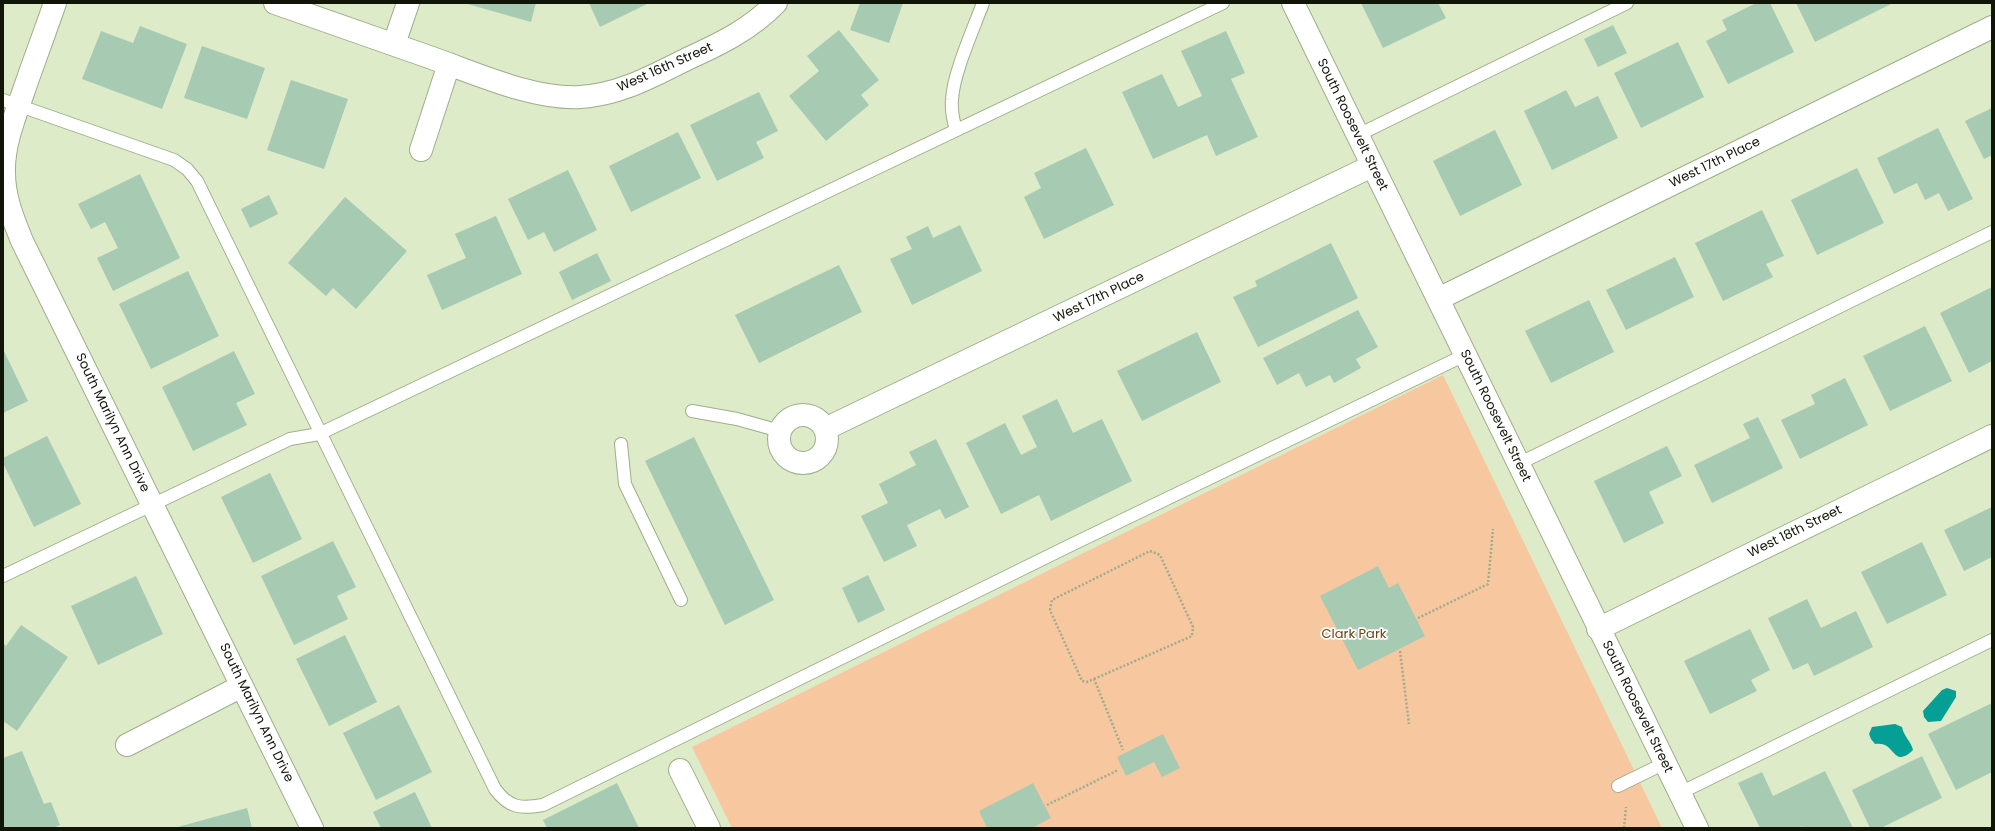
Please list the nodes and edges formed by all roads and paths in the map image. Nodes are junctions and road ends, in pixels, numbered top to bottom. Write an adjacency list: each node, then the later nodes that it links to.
1 (55, 3): 12 (street, South Marilyn Ann Drive)
2 (275, 3): 10 (street, West 16th Street)
3 (408, 3): 10 (street)
4 (776, 3): 11 (street, West 16th Street)
5 (983, 3): 13 (lane)
6 (1223, 3): 13 (lane)
7 (1293, 3): 14 (street, South Roosevelt Street)
8 (1627, 3): 14 (lane)
9 (1992, 27): 18 (street, West 17th Place)
10 (394, 44): 11 (street, West 16th Street)
11 (449, 64): 15 (street)
12 (11, 102): 23 (lane); 27 (street, South Marilyn Ann Drive)
13 (956, 130): 23 (lane)
14 (1358, 135): 16 (street, South Roosevelt Street)
15 (422, 150)
16 (1372, 166): 18 (street, South Roosevelt Street); 21 (street, West 17th Place)
17 (1992, 232): 26 (lane)
18 (1438, 299): 19 (street, South Roosevelt Street)
19 (1465, 355): 23 (lane); 26 (street, South Roosevelt Street)
20 (692, 411): 22 (lane)
21 (825, 429): 22 (street); 22 (street)
22 (780, 431)
23 (319, 434): 27 (lane)
24 (1992, 436): 32 (street, West 18th Street)
25 (621, 444): 30 (lane)
26 (1518, 464): 32 (street, South Roosevelt Street)
27 (152, 504): 29 (lane); 36 (street, South Marilyn Ann Drive)
28 (1493, 529): 31 (path)
29 (3, 576)
30 (681, 600)
31 (1418, 618)
32 (1598, 629): 40 (street, South Roosevelt Street)
33 (1992, 640): 44 (lane)
34 (1400, 651): 37 (path)
35 (1094, 679): 35 (path); 39 (path)
36 (242, 686): 38 (street); 47 (street, South Marilyn Ann Drive)
37 (1409, 724)
38 (126, 745)
39 (1123, 750)
40 (1665, 763): 43 (lane); 44 (street, South Roosevelt Street)
41 (680, 770): 48 (street)
42 (1118, 770): 46 (path)
43 (1618, 786)
44 (1680, 793): 50 (street, South Roosevelt Street)
45 (1626, 803): 49 (path)
46 (1047, 805)
47 (312, 828)
48 (709, 828)
49 (1624, 828)
50 (1697, 828)

